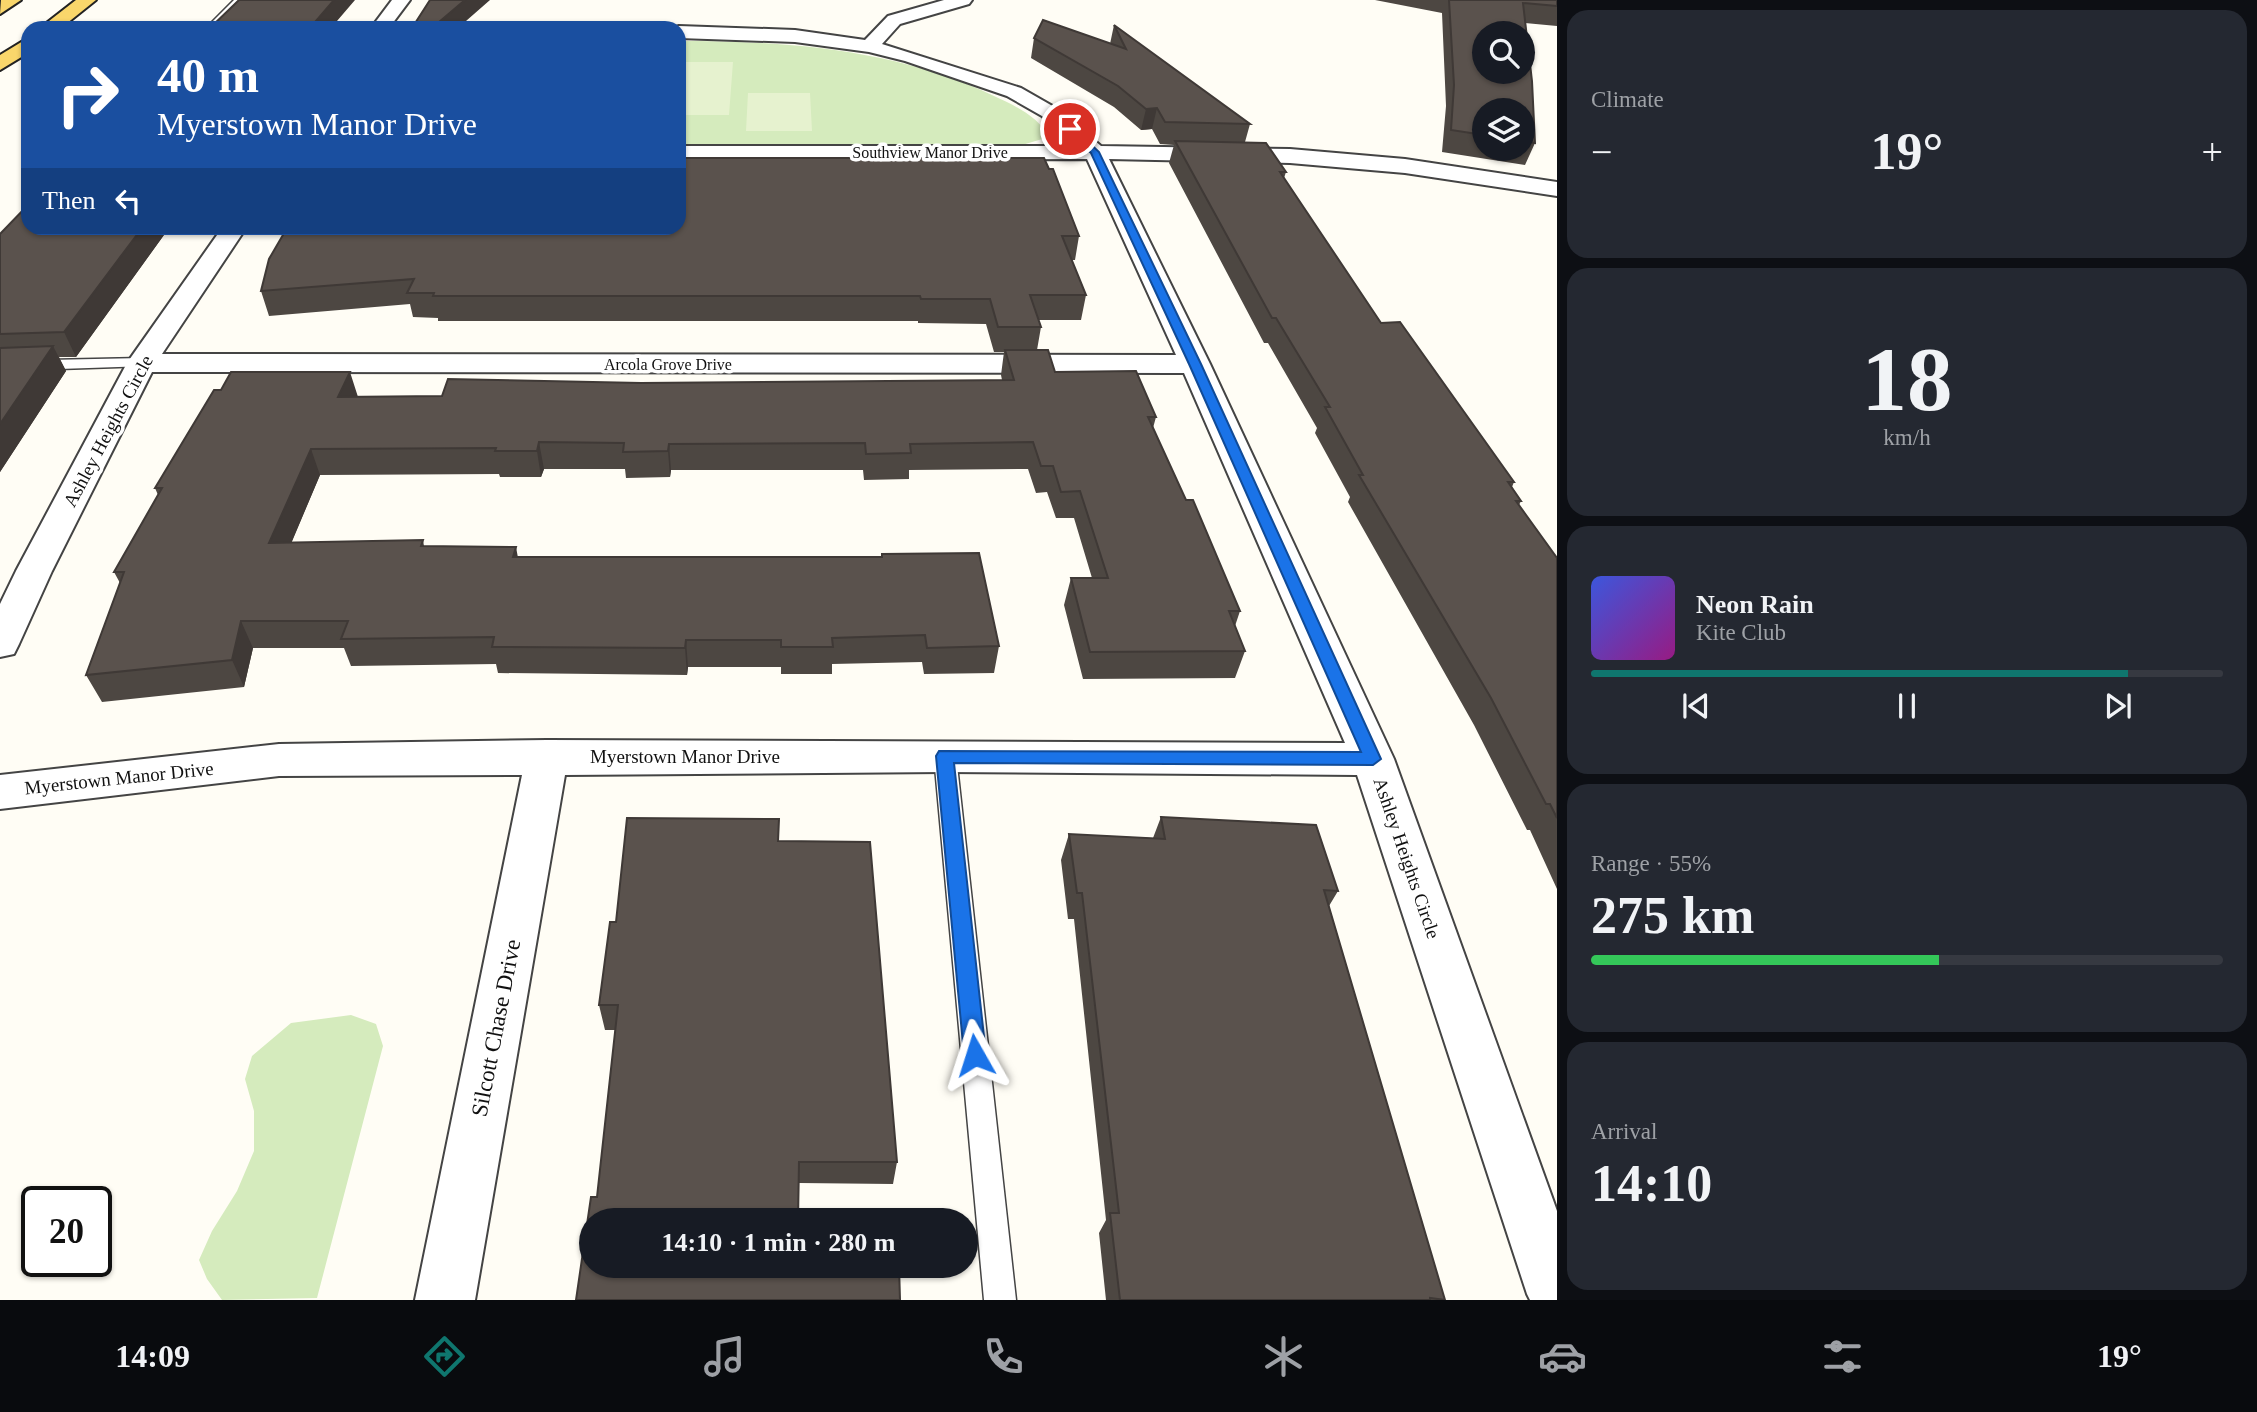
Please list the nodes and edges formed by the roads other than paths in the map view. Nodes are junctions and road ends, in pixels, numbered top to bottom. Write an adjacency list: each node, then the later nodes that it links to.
1 (12, 0): 6 (main road)
2 (87, 0): 7 (main road)
3 (239, 0): 8 (lane)
4 (401, 0): 9 (street)
5 (963, 0): 11 (street)
6 (0, 9)
7 (58, 21)
8 (218, 21)
9 (385, 21)
10 (686, 33): 11 (street, Ashley Heights Circle)
11 (870, 46): 14 (street, Ashley Heights Circle)
12 (21, 49): 13 (main road)
13 (0, 64)
14 (1095, 152): 15 (street, Southview Manor Drive); 16 (street, Southview Manor Drive); 19 (street, Ashley Heights Circle)
15 (686, 153)
16 (1557, 189)
17 (229, 235): 18 (street, Ashley Heights Circle)
18 (142, 363): 19 (street, Arcola Grove Drive); 20 (lane); 21 (street, Ashley Heights Circle)
19 (1195, 364): 24 (street, Ashley Heights Circle)
20 (0, 366)
21 (0, 644)
22 (547, 756): 23 (street, Myerstown Manor Drive); 25 (street, Myerstown Manor Drive); 27 (street, Silcott Chase Drive)
23 (945, 756): 24 (street, Myerstown Manor Drive); 28 (lane)
24 (1373, 759): 26 (street, Ashley Heights Circle)
25 (0, 792)
26 (1557, 1294)
27 (445, 1300)
28 (1000, 1300)

